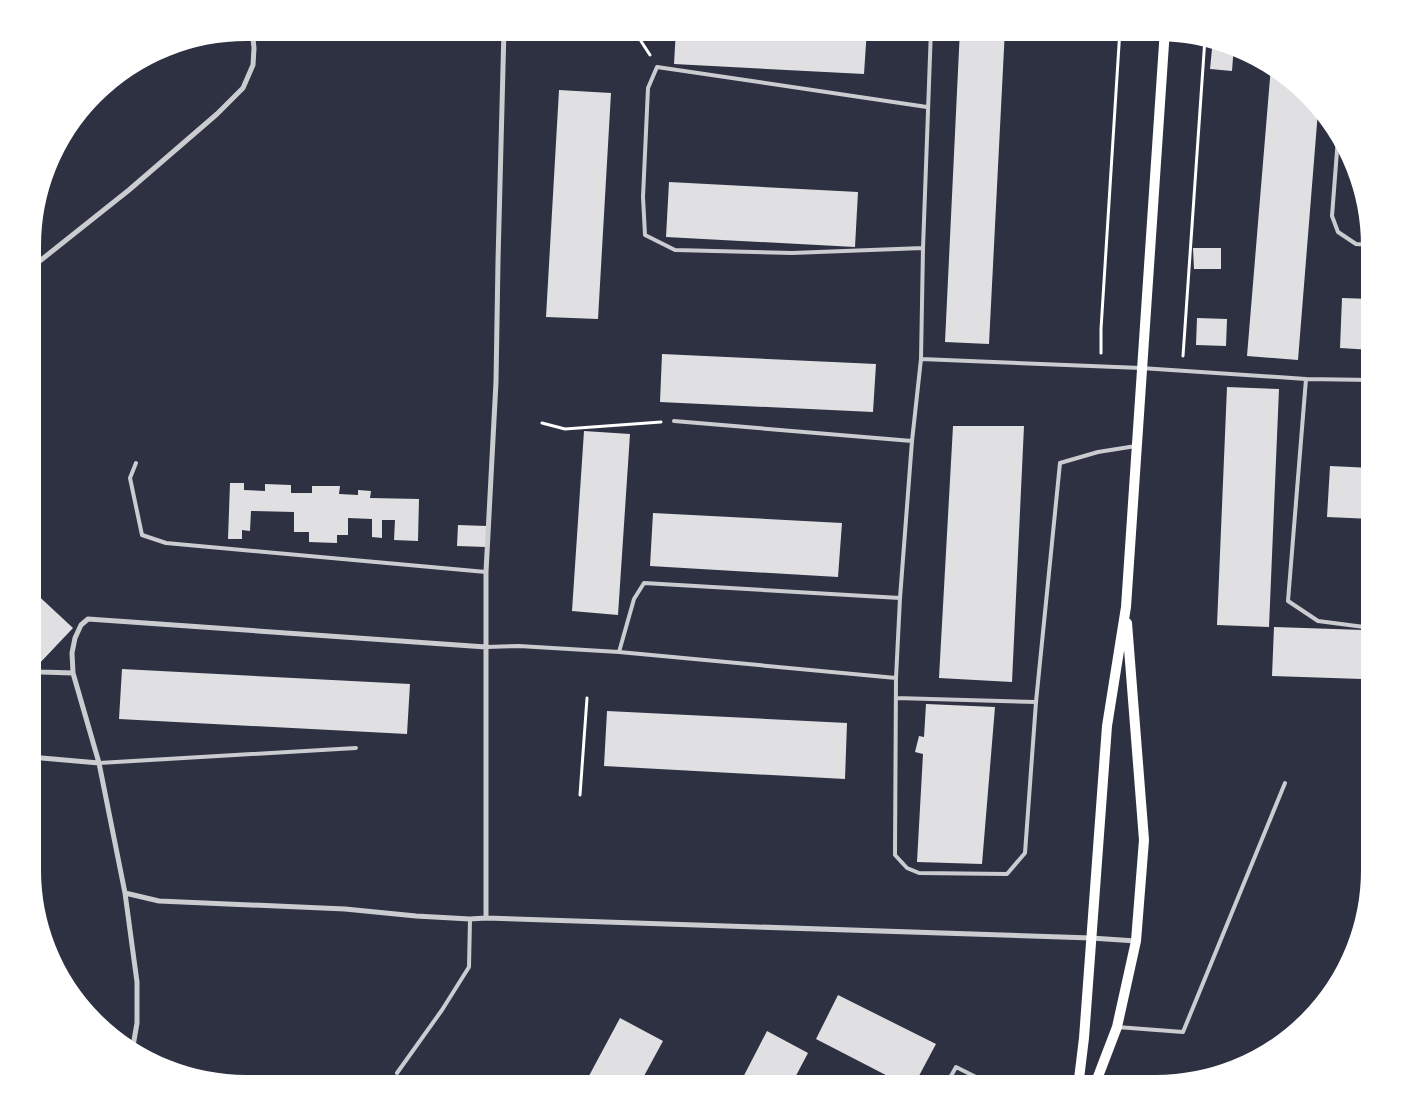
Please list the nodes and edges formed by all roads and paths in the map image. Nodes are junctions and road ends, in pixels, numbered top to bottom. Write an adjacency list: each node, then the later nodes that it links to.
1 (253, 38): 13 (street)
2 (504, 38): 25 (street)
3 (640, 38): 8 (path)
4 (931, 38): 9 (lane)
5 (1119, 38): 15 (path)
6 (1164, 38): 16 (main road)
7 (1205, 44): 17 (path)
8 (657, 67): 9 (lane); 12 (lane)
9 (927, 107): 12 (lane)
10 (1337, 145): 11 (lane)
11 (1364, 244)
12 (923, 248): 14 (lane)
13 (38, 262)
14 (921, 359): 15 (lane); 22 (lane)
15 (1101, 366): 16 (lane)
16 (1141, 368): 17 (lane); 23 (main road)
17 (1182, 371): 18 (lane)
18 (1306, 379): 19 (lane); 28 (lane)
19 (1364, 380)
20 (674, 420): 21 (path); 22 (lane)
21 (542, 424)
22 (912, 441): 26 (lane)
23 (1136, 446): 27 (main road); 36 (lane)
24 (136, 463): 25 (lane)
25 (486, 572): 29 (street)
26 (900, 598): 30 (lane); 33 (lane)
27 (1126, 607): 45 (main road); 46 (main road)
28 (1364, 627)
29 (486, 646): 30 (lane); 32 (street); 43 (street)
30 (619, 652): 33 (lane)
31 (38, 671): 32 (street)
32 (73, 673): 39 (street)
33 (896, 678): 35 (lane)
34 (587, 698): 41 (path)
35 (896, 698): 36 (lane); 36 (lane)
36 (1036, 702)
37 (356, 748): 39 (lane)
38 (38, 758): 39 (street)
39 (99, 763): 42 (street)
40 (1286, 783): 47 (lane)
41 (580, 795)
42 (125, 894): 44 (street); 48 (street)
43 (486, 918): 44 (street); 45 (street)
44 (470, 919): 49 (lane)
45 (1091, 938): 46 (street); 52 (main road)
46 (1136, 942): 47 (main road)
47 (1117, 1027): 53 (main road)
48 (133, 1045)
49 (397, 1073)
50 (950, 1078): 51 (lane)
51 (977, 1078)
52 (1079, 1078)
53 (1097, 1078)

